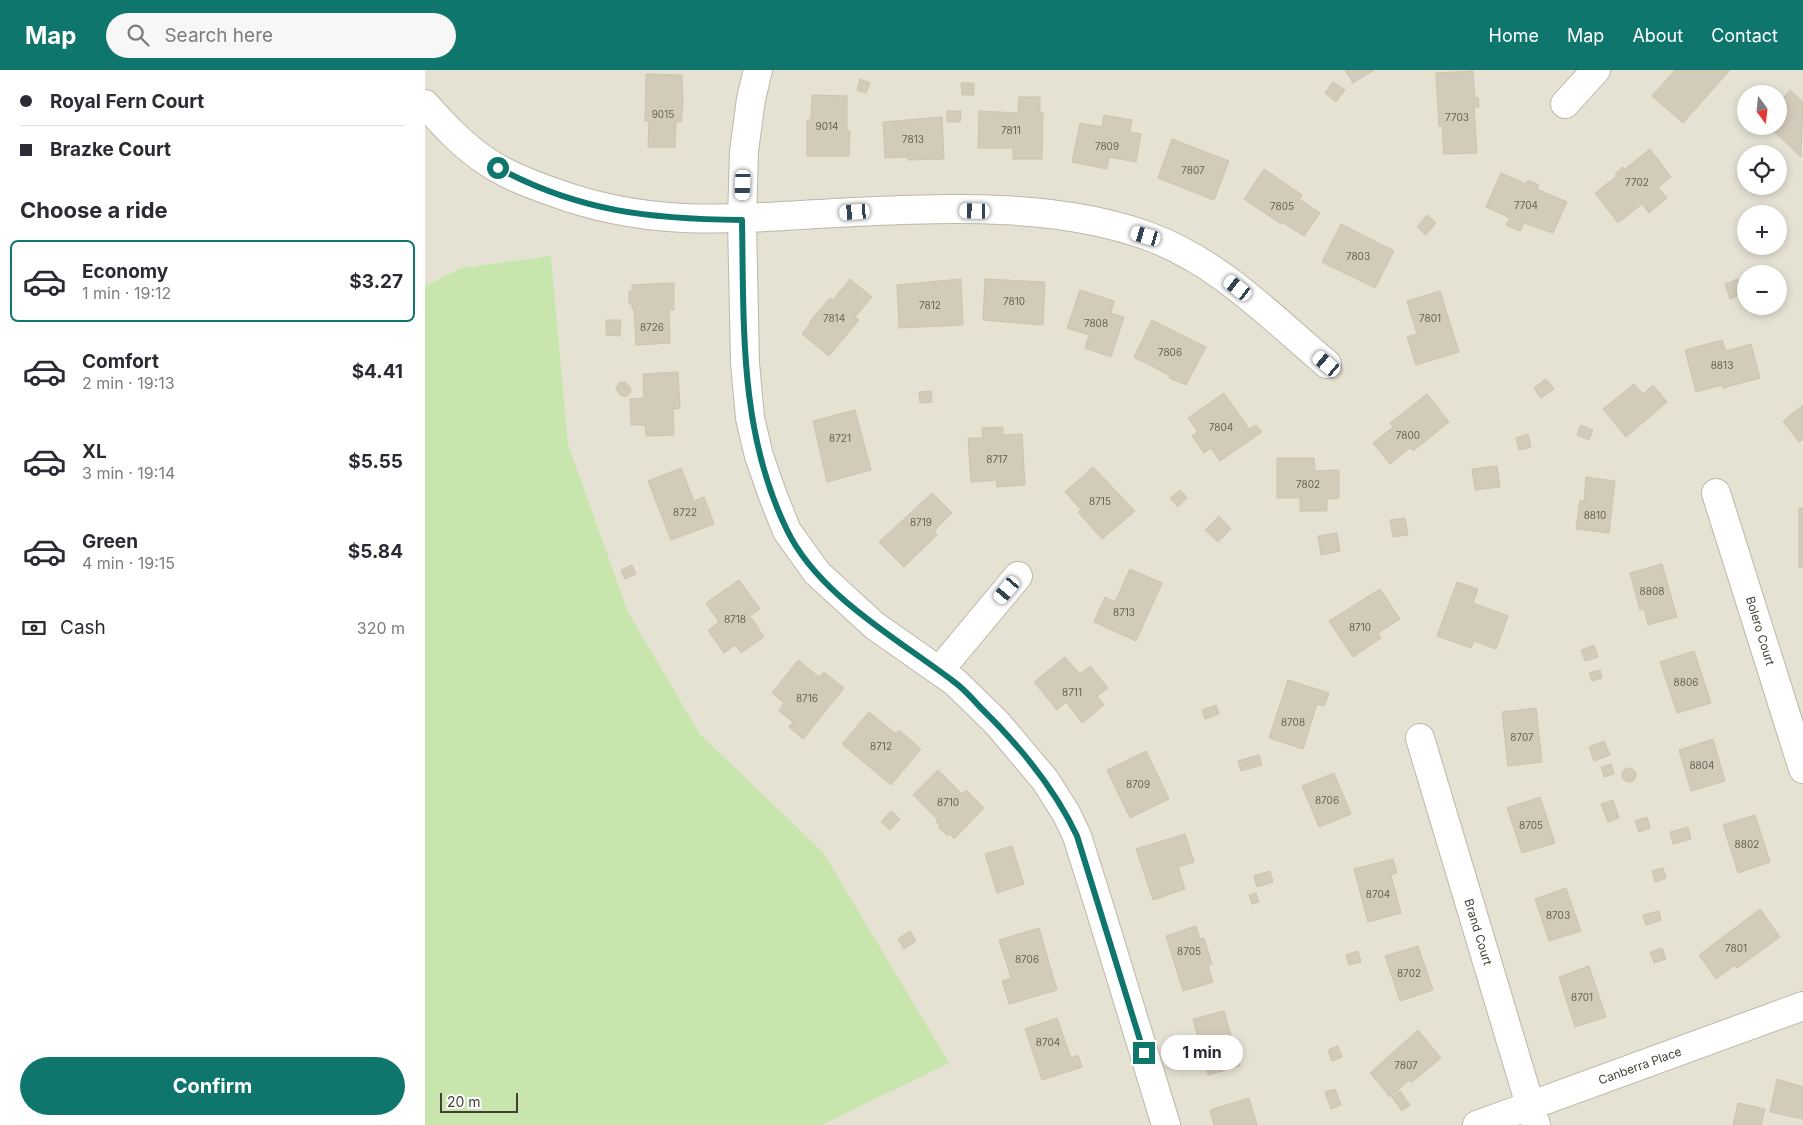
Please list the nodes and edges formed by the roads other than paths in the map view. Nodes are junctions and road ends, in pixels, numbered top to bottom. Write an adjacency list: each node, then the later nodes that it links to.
1 (758, 70): 5 (street)
2 (1596, 70): 4 (street)
3 (425, 104): 5 (street)
4 (1565, 104)
5 (742, 220): 6 (street); 9 (street)
6 (1327, 364)
7 (1716, 493): 11 (street, Bolero Court)
8 (1018, 576): 9 (street)
9 (939, 671): 14 (street)
10 (1420, 738): 13 (street, Brand Court)
11 (1803, 769)
12 (1803, 1006): 13 (street, Canberra Place)
13 (1533, 1115): 15 (street, Canberra Place)
14 (1166, 1125)
15 (1477, 1125)

